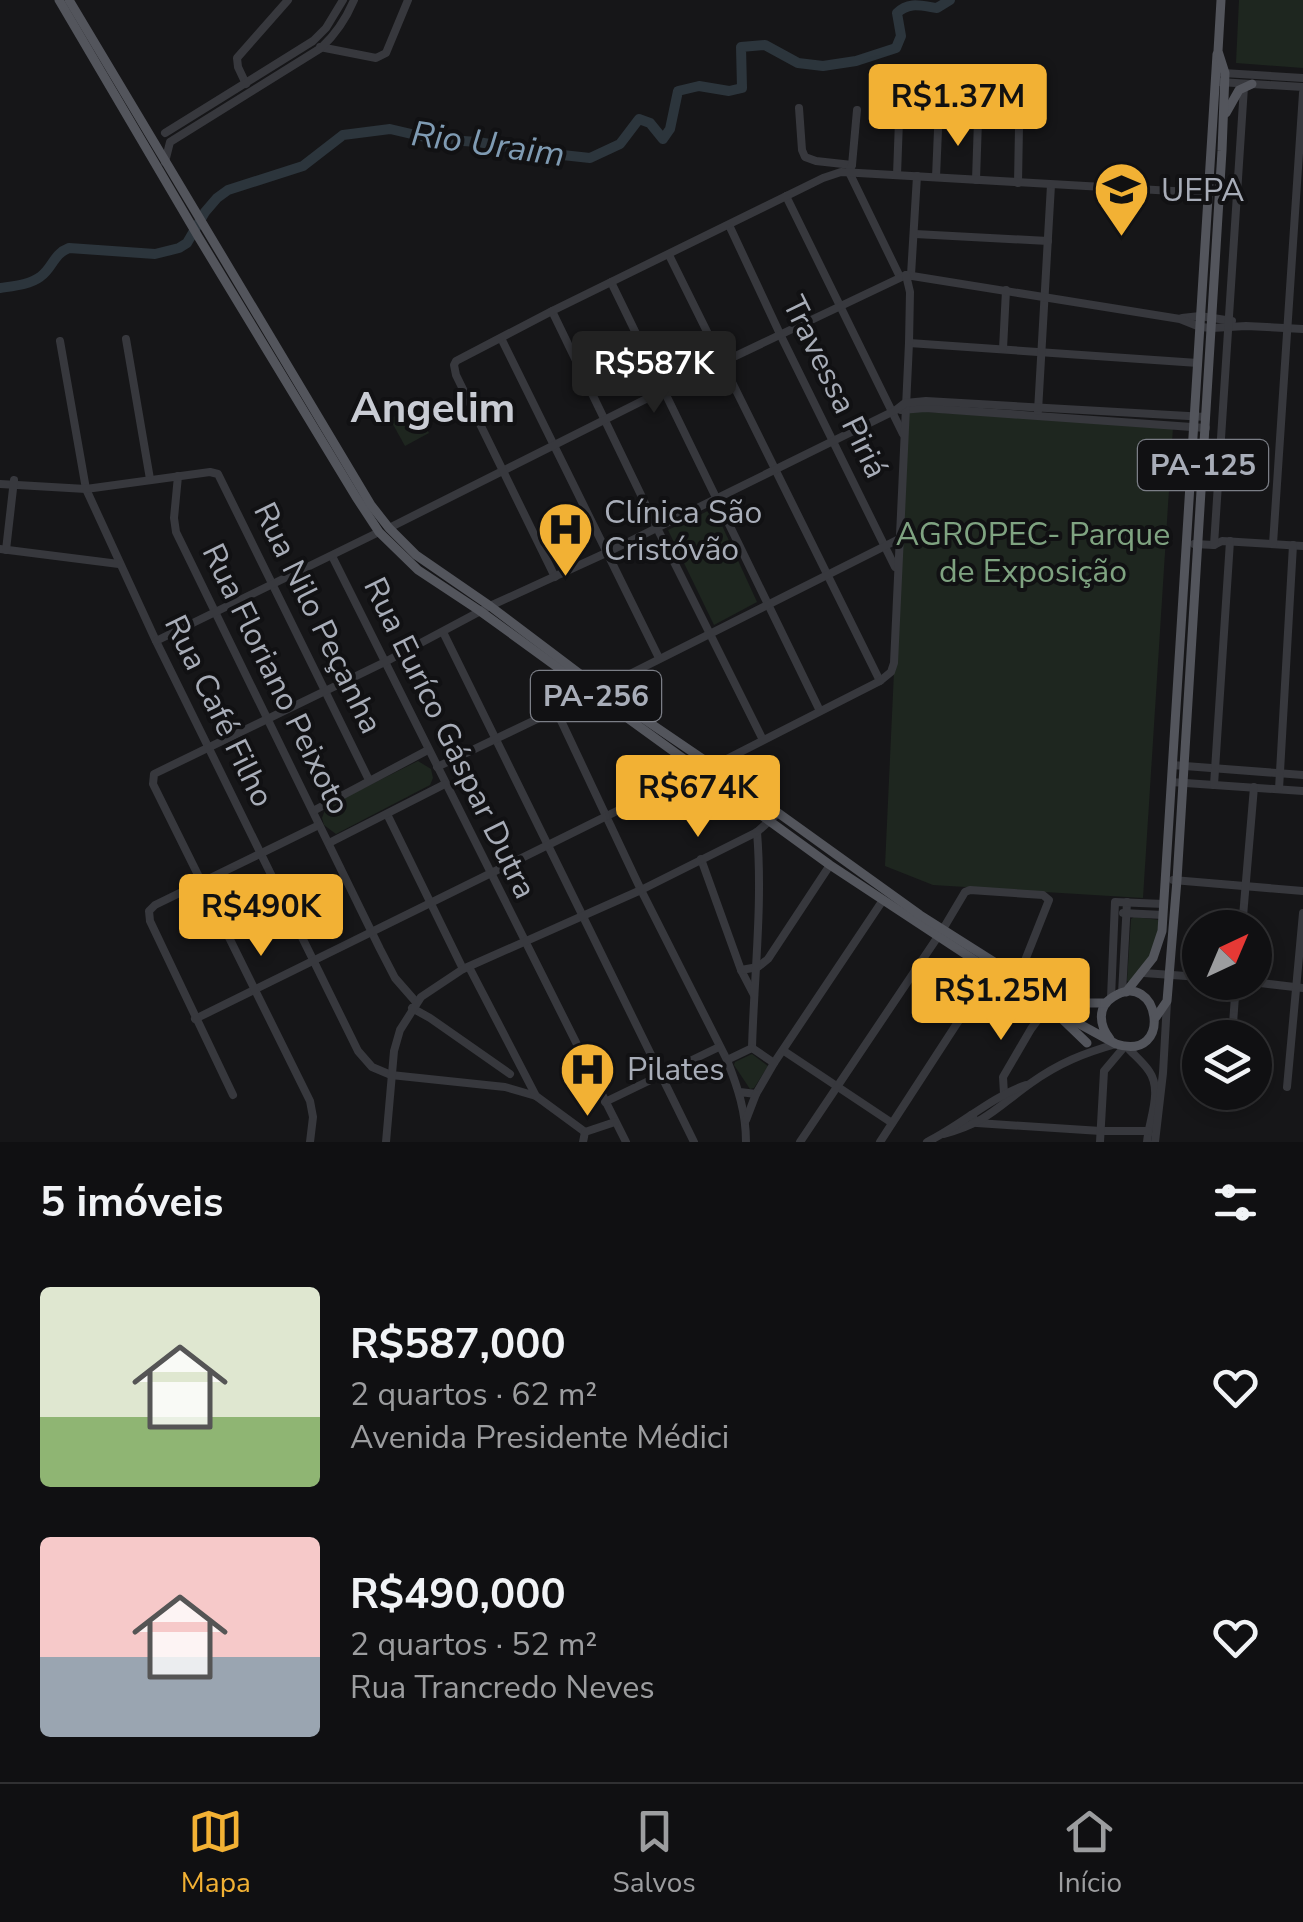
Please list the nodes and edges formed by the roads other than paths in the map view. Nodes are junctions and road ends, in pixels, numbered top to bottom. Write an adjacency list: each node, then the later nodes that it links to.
1 (59, 0): 38 (main road)
2 (69, 0): 23 (main road)
3 (288, 0): 12 (street)
4 (343, 0): 8 (street)
5 (354, 0): 9 (street)
6 (408, 0): 9 (street)
7 (1221, 0): 10 (main road, PA-125 / PA-125)
8 (313, 41): 9 (street); 12 (street)
9 (321, 48): 15 (street)
10 (1219, 78): 11 (street); 13 (street); 22 (main road, PA-125); 36 (main road, PA-125 / PA-125)
11 (1303, 78)
12 (245, 83): 15 (street); 18 (street)
13 (1248, 85): 14 (street); 22 (main road); 51 (street)
14 (1303, 90): 52 (street)
15 (251, 92): 20 (street)
16 (900, 92): 30 (street)
17 (799, 108): 29 (street)
18 (203, 109): 20 (street); 26 (street)
19 (857, 110): 29 (street)
20 (209, 118): 27 (street)
21 (978, 120): 33 (street)
22 (1223, 120): 50 (main road, PA-125)
23 (142, 123): 26 (street); 28 (main road)
24 (1019, 127): 34 (street)
25 (938, 130): 32 (street)
26 (165, 132): 27 (street)
27 (170, 142): 28 (street)
28 (165, 162): 38 (main road)
29 (851, 168): 30 (street); 37 (street); 43 (street)
30 (897, 175): 31 (street)
31 (917, 176): 32 (street); 40 (street)
32 (936, 177): 33 (street)
33 (976, 180): 34 (street)
34 (1018, 183): 35 (street)
35 (1051, 185): 36 (street); 41 (street)
36 (1208, 193): 49 (main road, PA-125 / PA-125)
37 (786, 196): 39 (street); 47 (street)
38 (187, 209): 80 (main road, PA-256)
39 (730, 224): 42 (street); 54 (street, Travessa Piriá)
40 (914, 234): 41 (street); 43 (street)
41 (1048, 241): 46 (street)
42 (669, 254): 44 (street); 61 (street)
43 (906, 276): 45 (street); 47 (street); 58 (street)
44 (611, 282): 48 (street); 63 (street)
45 (1006, 290): 46 (street); 59 (street)
46 (1045, 296): 49 (street); 60 (street)
47 (839, 305): 54 (street); 64 (street)
48 (552, 311): 55 (street); 66 (street)
49 (1200, 322): 50 (street); 62 (main road, PA-125 / PA-125)
50 (1212, 323): 51 (street); 68 (main road, PA-125)
51 (1229, 324): 52 (street); 84 (street)
52 (1288, 328): 53 (street); 85 (street)
53 (1303, 329)
54 (780, 334): 61 (street); 69 (street, Travessa Piriá)
55 (501, 338): 70 (street); 71 (street)
56 (126, 339): 74 (street)
57 (60, 341): 77 (street, Rua Café Filho)
58 (909, 343): 59 (street); 64 (street)
59 (1002, 349): 60 (street)
60 (1042, 353): 62 (street); 65 (street)
61 (722, 362): 63 (street); 72 (street)
62 (1198, 362): 67 (main road, PA-125 / PA-125)
63 (664, 390): 66 (street); 78 (street)
64 (899, 409): 65 (street); 69 (street); 82 (street)
65 (1038, 412): 67 (street)
66 (606, 420): 70 (street); 79 (street)
67 (1194, 421): 68 (street); 81 (main road, PA-125 / PA-125)
68 (1206, 423): 83 (main road, PA-125)
69 (833, 441): 72 (street); 87 (street, Travessa Piriá)
70 (554, 444): 71 (street); 90 (street)
71 (504, 470): 80 (street); 95 (street)
72 (775, 470): 78 (street); 94 (street)
73 (178, 476): 74 (street); 96 (street, Rua Nilo Peçanha); 100 (street, Rua Floriano Peixoto)
74 (150, 478): 77 (street)
75 (0, 481): 76 (street)
76 (14, 483): 77 (street); 89 (street)
77 (86, 489): 92 (street, Rua Café Filho)
78 (715, 499): 79 (street); 98 (street)
79 (656, 528): 90 (street); 102 (street)
80 (384, 530): 91 (street); 99 (main road, PA-256)
81 (1187, 538): 83 (street); 97 (main road, PA-125 / PA-125)
82 (898, 539): 87 (street); 93 (street)
83 (1198, 539): 84 (street); 97 (main road, PA-125)
84 (1220, 540): 85 (street); 122 (street)
85 (1273, 544): 86 (street)
86 (1292, 545): 88 (street); 124 (street)
87 (884, 546): 93 (street, Travessa Piriá); 94 (street)
88 (1303, 546)
89 (3, 549): 92 (street)
90 (606, 552): 95 (street); 105 (street)
91 (332, 556): 96 (street); 106 (street, Rua Euríco Gáspar Dutra)
92 (120, 564): 103 (street, Rua Café Filho)
93 (897, 570): 107 (street)
94 (826, 576): 98 (street); 107 (street)
95 (555, 577): 99 (street)
96 (274, 584): 100 (street); 110 (street, Rua Nilo Peçanha)
97 (1189, 593): 104 (main road, PA-125 / PA-125)
98 (768, 605): 102 (street); 112 (street)
99 (485, 609): 101 (street); 108 (main road, PA-256); 109 (main road, PA-256)
100 (215, 612): 103 (street); 113 (street, Rua Floriano Peixoto)
101 (442, 632): 106 (street); 114 (street)
102 (709, 634): 105 (street); 115 (street)
103 (156, 641): 116 (street, Rua Café Filho)
104 (1186, 657): 118 (main road, PA-125 / PA-125); 120 (main road, PA-125)
105 (658, 658): 108 (street)
106 (385, 662): 110 (street); 117 (street, Rua Euríco Gáspar Dutra)
107 (880, 681): 112 (street)
108 (600, 689): 119 (main road, PA-256)
109 (588, 690): 111 (street); 123 (main road, PA-256)
110 (326, 691): 113 (street); 126 (street, Rua Nilo Peçanha)
111 (556, 710): 114 (street); 136 (street)
112 (820, 711): 115 (street)
113 (267, 718): 116 (street); 134 (street, Rua Floriano Peixoto)
114 (496, 738): 121 (street); 141 (street)
115 (763, 740): 119 (street)
116 (209, 749): 142 (street, Rua Café Filho); 148 (street)
117 (428, 750): 121 (street, Rua Euríco Gáspar Dutra); 126 (street)
118 (1172, 765): 120 (street); 127 (main road, PA-125 / PA-125)
119 (713, 766): 123 (street); 137 (main road, PA-256)
120 (1184, 766): 122 (street); 128 (main road, PA-125)
121 (436, 768): 129 (street, Rua Euríco Gáspar Dutra)
122 (1215, 769): 124 (street); 130 (street)
123 (700, 770): 136 (street); 137 (main road, PA-256)
124 (1280, 774): 125 (street); 132 (street)
125 (1303, 775)
126 (369, 780): 134 (street)
127 (1171, 782): 128 (street); 146 (main road, PA-125 / PA-125)
128 (1183, 782): 130 (street); 147 (main road, PA-125)
129 (445, 784): 135 (street); 145 (street, Rua Euríco Gáspar Dutra)
130 (1214, 785): 131 (street)
131 (1254, 788): 132 (street); 149 (street)
132 (1279, 790): 133 (street)
133 (1303, 791)
134 (312, 811): 138 (street, Rua Floriano Peixoto)
135 (387, 814): 140 (street); 154 (street)
136 (606, 816): 141 (street); 150 (street)
137 (774, 818): 139 (street); 144 (main road, PA-256); 162 (main road, PA-256)
138 (319, 824): 140 (street, Rua Floriano Peixoto); 142 (street)
139 (757, 832): 143 (street); 165 (street)
140 (329, 843): 161 (street, Rua Floriano Peixoto)
141 (548, 845): 145 (street); 160 (street)
142 (262, 854): 148 (street); 164 (street, Rua Café Filho)
143 (701, 859): 150 (street); 167 (street)
144 (830, 865): 152 (main road, PA-256); 165 (street)
145 (490, 874): 154 (street); 163 (street, Rua Euríco Gáspar Dutra)
146 (1165, 880): 147 (street); 155 (main road, PA-125 / PA-125)
147 (1177, 880): 149 (street); 170 (main road, PA-125)
148 (202, 883): 175 (street); 182 (street)
149 (1246, 886): 151 (street); 156 (street)
150 (641, 890): 160 (street); 187 (street)
151 (1303, 892)
152 (883, 900): 162 (main road, PA-256); 190 (street)
153 (1126, 902): 155 (street); 157 (street); 158 (street)
154 (430, 903): 161 (street); 166 (street)
155 (1163, 910): 158 (street); 169 (main road, PA-125 / PA-125)
156 (1244, 910)
157 (1113, 913): 158 (street); 178 (street)
158 (1126, 913): 176 (street)
159 (1303, 913): 174 (street)
160 (584, 916): 163 (street); 198 (street)
161 (373, 931): 164 (street); 180 (street, Rua Floriano Peixoto)
162 (940, 933): 168 (main road, PA-256); 172 (main road, PA-256); 172 (street); 202 (street)
163 (524, 942): 166 (street); 209 (street, Rua Euríco Gáspar Dutra)
164 (313, 961): 175 (street); 199 (street, Rua Café Filho)
165 (758, 967): 167 (street); 177 (street)
166 (466, 968): 180 (street); 193 (street)
167 (741, 970): 177 (street)
168 (990, 971): 181 (main road, PA-256); 214 (street)
169 (1144, 972): 170 (street); 176 (main road, PA-125 / PA-125)
170 (1170, 974): 171 (street); 179 (main road, PA-125)
171 (1182, 975)
172 (1018, 978): 178 (main road, PA-256)
173 (1272, 984): 174 (street)
174 (1300, 988): 203 (street)
175 (256, 989): 182 (street); 220 (street)
176 (1124, 992): 178 (main road, PA-125); 183 (main road, PA-125)
177 (754, 995): 188 (street)
178 (1108, 1001): 184 (main road)
179 (1167, 1001): 183 (main road, PA-125); 185 (street, PA-125)
180 (414, 1005): 196 (street); 199 (street)
181 (1051, 1008): 184 (main road, PA-256); 189 (main road); 207 (street)
182 (196, 1019): 206 (street)
183 (1156, 1020): 185 (street, PA-125); 186 (main road, PA-125)
184 (1100, 1029): 186 (main road); 189 (street)
185 (1164, 1038): 195 (street, PA-125)
186 (1119, 1044): 189 (street); 194 (street); 197 (street)
187 (718, 1047): 191 (street); 198 (street)
188 (752, 1048): 191 (street); 192 (street)
189 (1088, 1048): 194 (street); 200 (street)
190 (784, 1051): 192 (street); 202 (street)
191 (727, 1060): 204 (street)
192 (774, 1063): 205 (street)
193 (520, 1068): 196 (street); 208 (street)
194 (1104, 1071): 216 (street)
195 (1163, 1072): 197 (street); 231 (street, PA-125)
196 (510, 1074): 201 (street)
197 (1151, 1074): 217 (street)
198 (661, 1075): 209 (street); 224 (street)
199 (391, 1076): 201 (street); 221 (street)
200 (1030, 1083): 207 (street); 210 (street)
201 (505, 1087): 208 (street)
202 (838, 1087): 214 (street); 226 (street)
203 (1287, 1087)
204 (740, 1092): 205 (street); 212 (street)
205 (756, 1094): 212 (street)
206 (233, 1095)
207 (1001, 1095): 210 (street); 211 (street)
208 (536, 1096): 218 (street)
209 (605, 1102): 213 (street, Rua Euríco Gáspar Dutra)
210 (1005, 1105): 211 (street); 215 (street)
211 (974, 1119): 215 (street); 228 (street)
212 (746, 1120): 225 (street)
213 (615, 1122): 218 (street); 223 (street, Rua Euríco Gáspar Dutra)
214 (892, 1123): 219 (street)
215 (1002, 1126): 216 (street)
216 (1101, 1130): 217 (street); 229 (street)
217 (1148, 1131): 230 (street)
218 (585, 1132): 222 (street)
219 (882, 1139): 227 (street)
220 (310, 1142)
221 (386, 1142)
222 (584, 1142)
223 (626, 1142)
224 (694, 1142)
225 (746, 1142)
226 (800, 1142)
227 (894, 1142)
228 (927, 1142)
229 (1100, 1142)
230 (1147, 1142)
231 (1155, 1142)

